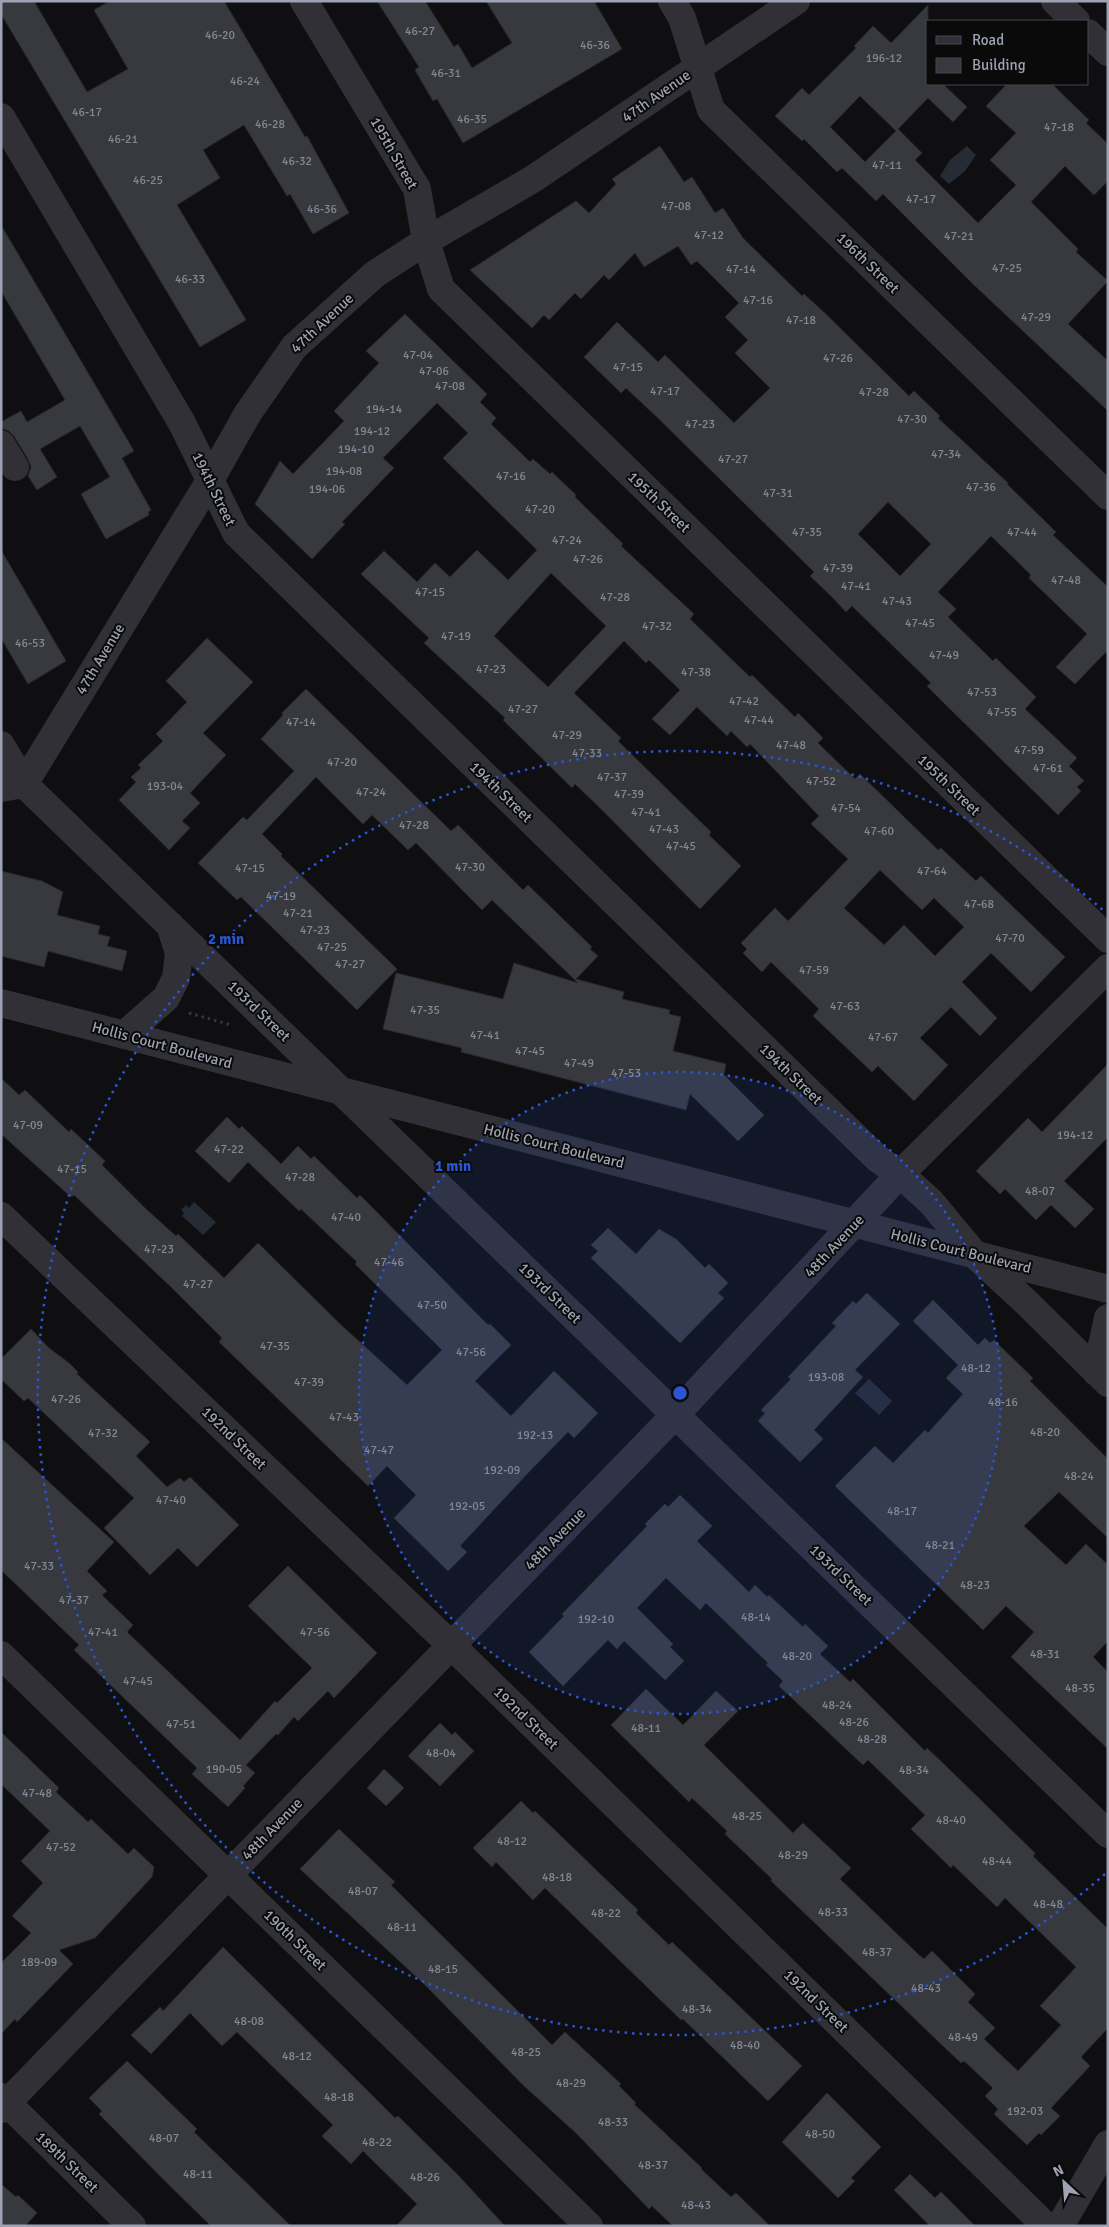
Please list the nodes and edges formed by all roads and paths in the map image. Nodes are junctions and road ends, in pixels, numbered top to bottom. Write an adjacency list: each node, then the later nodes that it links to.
1 (304, 1): 10 (street, 195th Street)
2 (672, 1): 8 (street, 196th Street)
3 (796, 1): 8 (street, 47th Avenue)
4 (1055, 1): 5 (street)
5 (1075, 20)
6 (1089, 34): 7 (street)
7 (1108, 52)
8 (697, 68): 10 (street, 47th Avenue); 14 (street, 196th Street)
9 (1, 117): 13 (street, 194th Street)
10 (426, 240): 13 (street, 47th Avenue); 18 (street, 195th Street)
11 (1, 444): 12 (street)
12 (15, 467)
13 (209, 482): 16 (street, 47th Avenue); 25 (street, 194th Street)
14 (1108, 496)
15 (1, 746): 16 (street, 193rd Street)
16 (12, 786): 17 (street, 193rd Street)
17 (170, 925): 23 (street); 24 (street, 193rd Street)
18 (1108, 939)
19 (1108, 968): 25 (street, 48th Avenue)
20 (1, 1003): 23 (street, Hollis Court Boulevard)
21 (185, 1012): 22 (path)
22 (235, 1026)
23 (124, 1035): 24 (street, Hollis Court Boulevard)
24 (342, 1092): 27 (street, Hollis Court Boulevard); 32 (street, 193rd Street)
25 (900, 1174): 27 (street, 48th Avenue); 28 (street, 194th Street)
26 (1, 1216): 33 (street, 192nd Street)
27 (854, 1224): 28 (street, Hollis Court Boulevard); 32 (street, 48th Avenue)
28 (975, 1255): 29 (street, Hollis Court Boulevard); 31 (street, 194th Street)
29 (1108, 1289)
30 (1108, 1318): 31 (street)
31 (1102, 1378)
32 (675, 1415): 33 (street, 48th Avenue); 35 (street, 193rd Street)
33 (452, 1646): 36 (street, 48th Avenue); 41 (street, 192nd Street)
34 (1, 1655): 36 (street, 190th Street)
35 (1108, 1834)
36 (228, 1875): 37 (street, 48th Avenue); 40 (street, 190th Street)
37 (3, 2103): 39 (street, 189th Street)
38 (1108, 2144): 42 (street)
39 (132, 2226)
40 (589, 2226)
41 (1046, 2226)
42 (1060, 2226)

